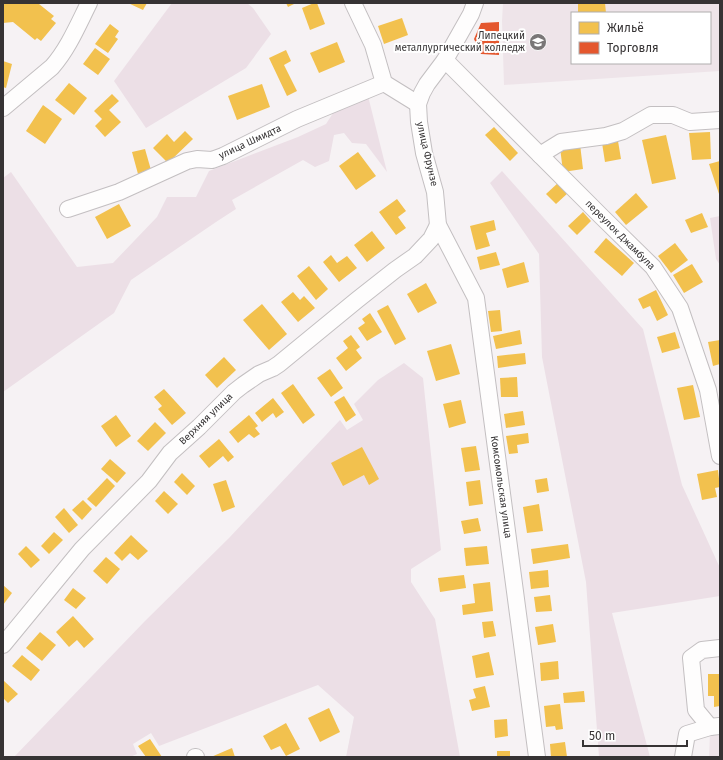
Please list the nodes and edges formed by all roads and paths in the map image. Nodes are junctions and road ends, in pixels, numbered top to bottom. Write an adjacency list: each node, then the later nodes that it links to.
1 (89, 3): 7 (street)
2 (353, 3): 5 (street)
3 (475, 3): 4 (street, улица Фрунзе)
4 (445, 60): 6 (street, улица Фрунзе); 9 (street, переулок Джамбула)
5 (384, 83): 6 (street); 10 (street, улица Шмидта)
6 (418, 104): 11 (street, улица Фрунзе)
7 (3, 108)
8 (720, 120): 9 (street)
9 (540, 155): 12 (street, переулок Джамбула)
10 (68, 209)
11 (438, 225): 13 (street, Верхняя улица); 16 (street, Комсомольская улица)
12 (720, 456)
13 (3, 645)
14 (720, 648): 15 (street)
15 (715, 726): 17 (street)
16 (537, 757)
17 (683, 757)

